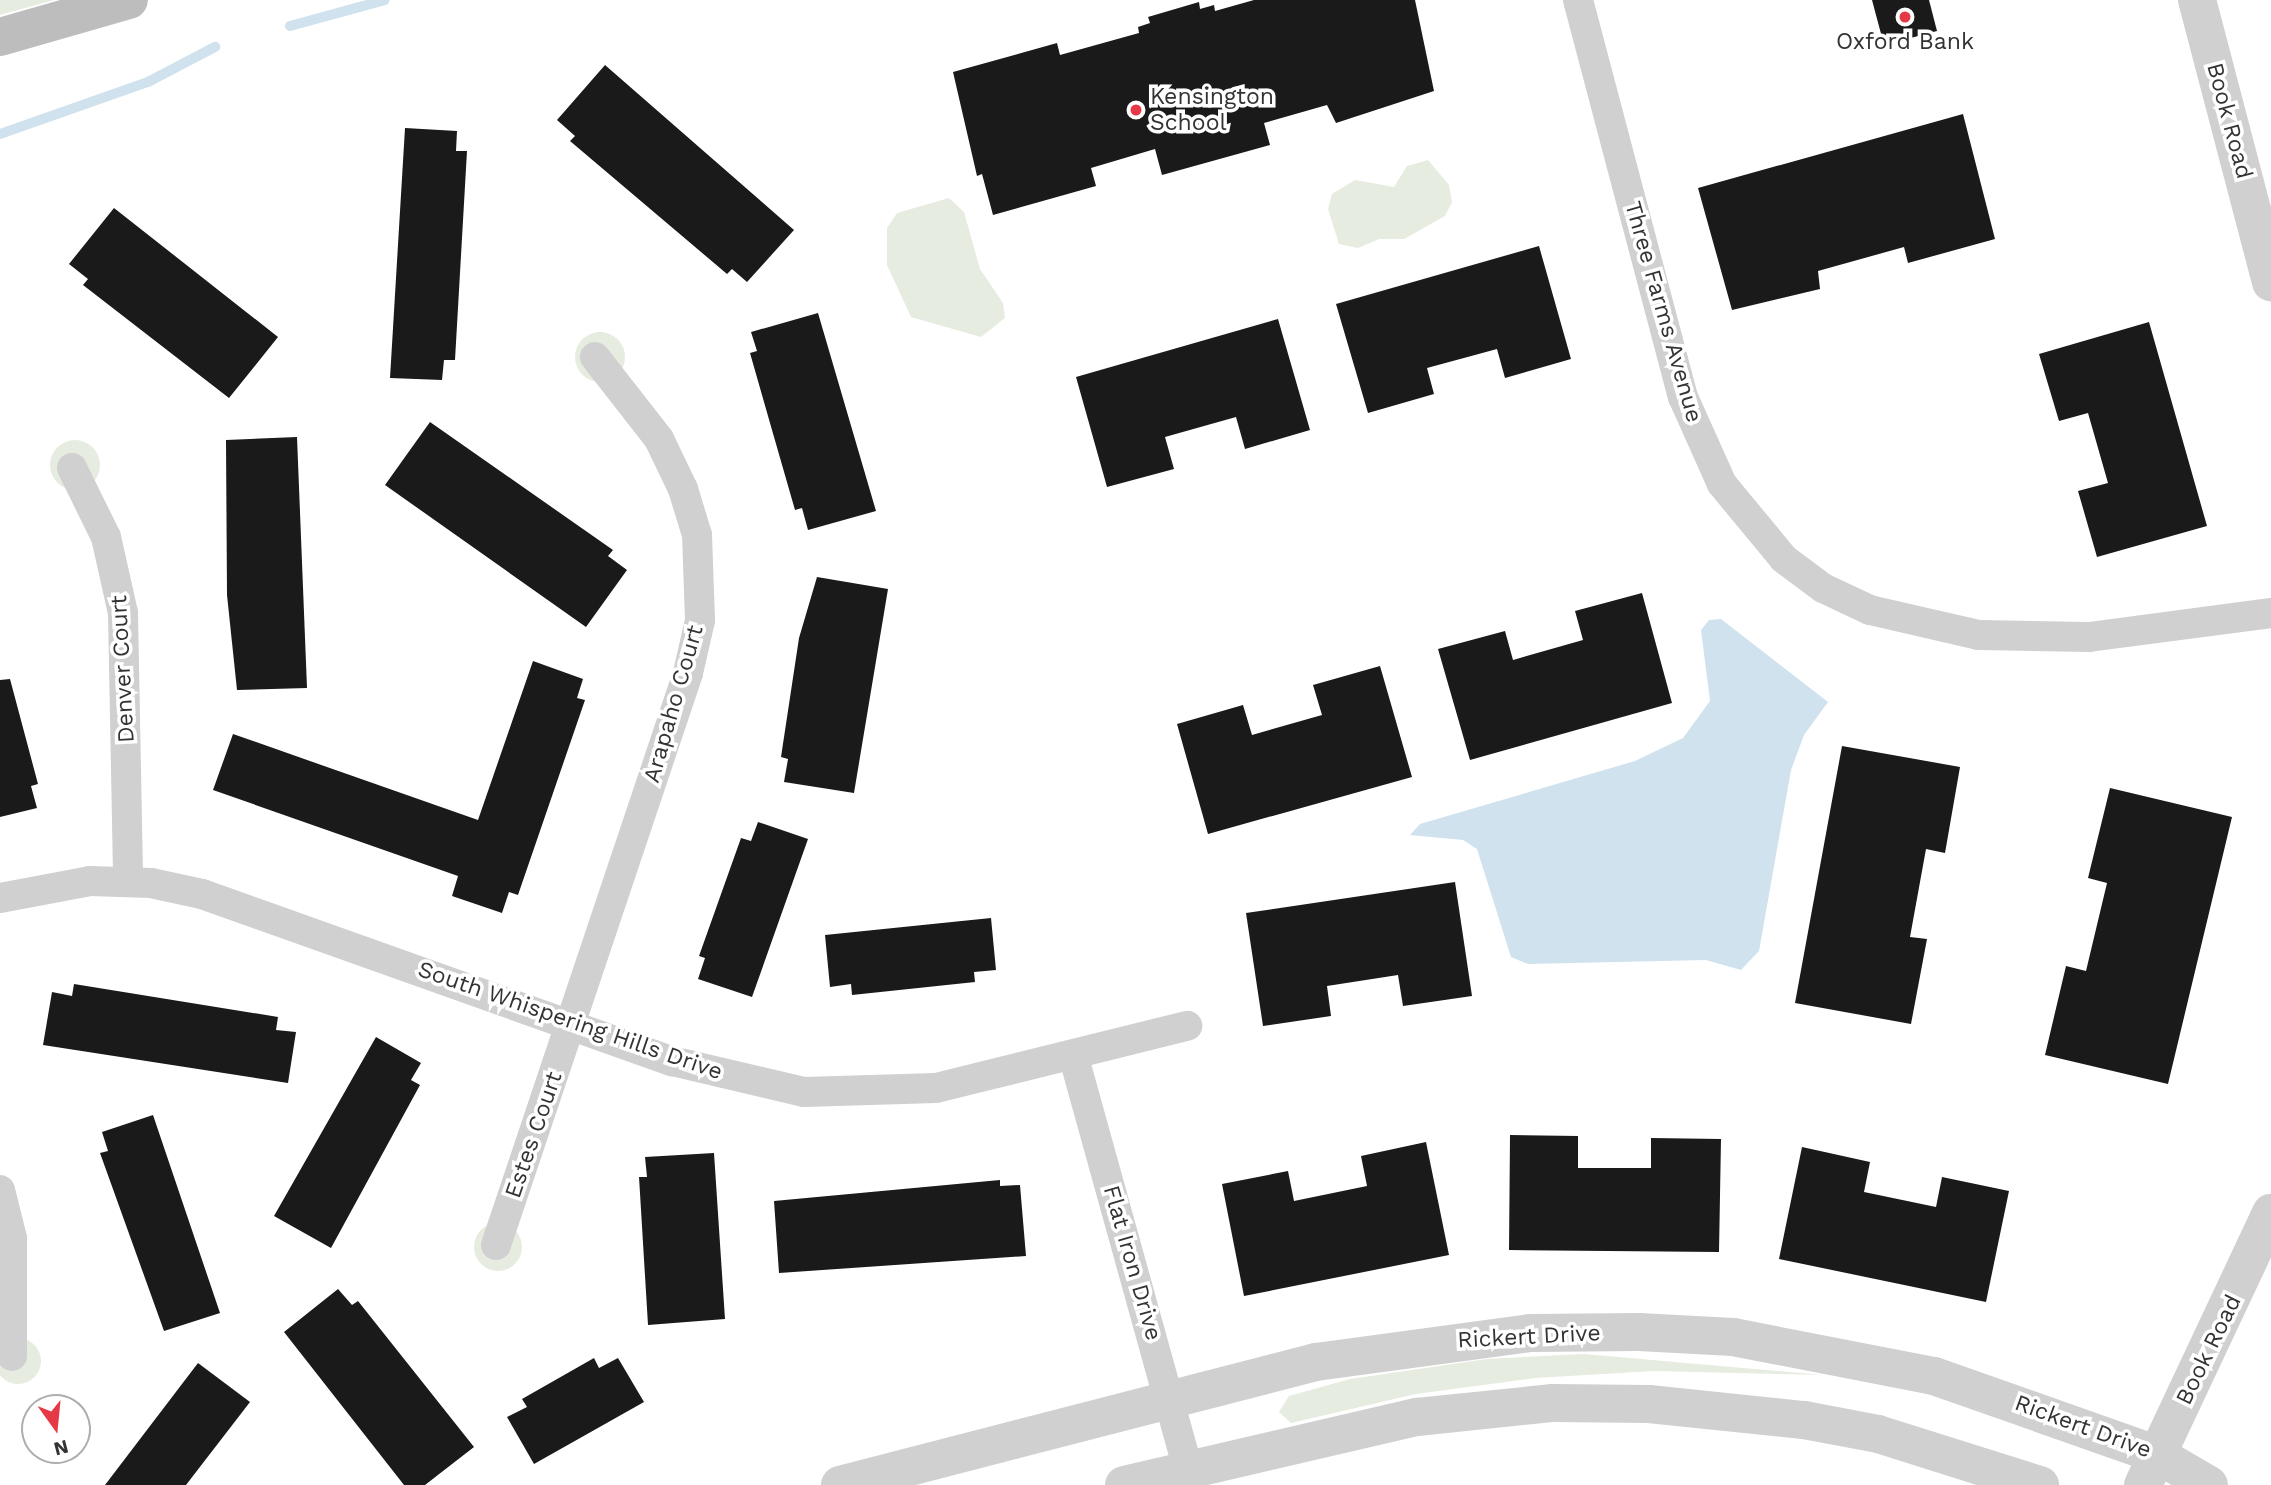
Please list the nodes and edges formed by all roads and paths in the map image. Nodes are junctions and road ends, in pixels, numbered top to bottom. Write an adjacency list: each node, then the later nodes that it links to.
1 (129, 0): 4 (main road)
2 (1578, 0): 8 (street, Three Farms Avenue)
3 (2197, 0): 5 (street, Book Road)
4 (0, 37)
5 (2271, 282)
6 (595, 358): 11 (street, Arapaho Court)
7 (72, 468): 9 (street, Denver Court)
8 (2271, 613)
9 (128, 881): 10 (street, South Whispering Hills Drive); 11 (street, South Whispering Hills Drive)
10 (0, 898)
11 (572, 1026): 13 (street, South Whispering Hills Drive); 16 (street, Estes Court)
12 (1187, 1026): 13 (street, South Whispering Hills Drive)
13 (1074, 1058): 18 (street, Flat Iron Drive)
14 (0, 1189): 17 (street)
15 (2271, 1213): 20 (street, Book Road)
16 (496, 1245)
17 (12, 1356)
18 (1171, 1400): 19 (street, Flat Iron Drive); 20 (street, Rickert Drive); 21 (street, Rickert Drive)
19 (1188, 1469): 22 (street); 23 (street)
20 (2150, 1470): 24 (street, Rickert Drive)
21 (840, 1485)
22 (1124, 1485)
23 (2040, 1485)
24 (2209, 1485)

